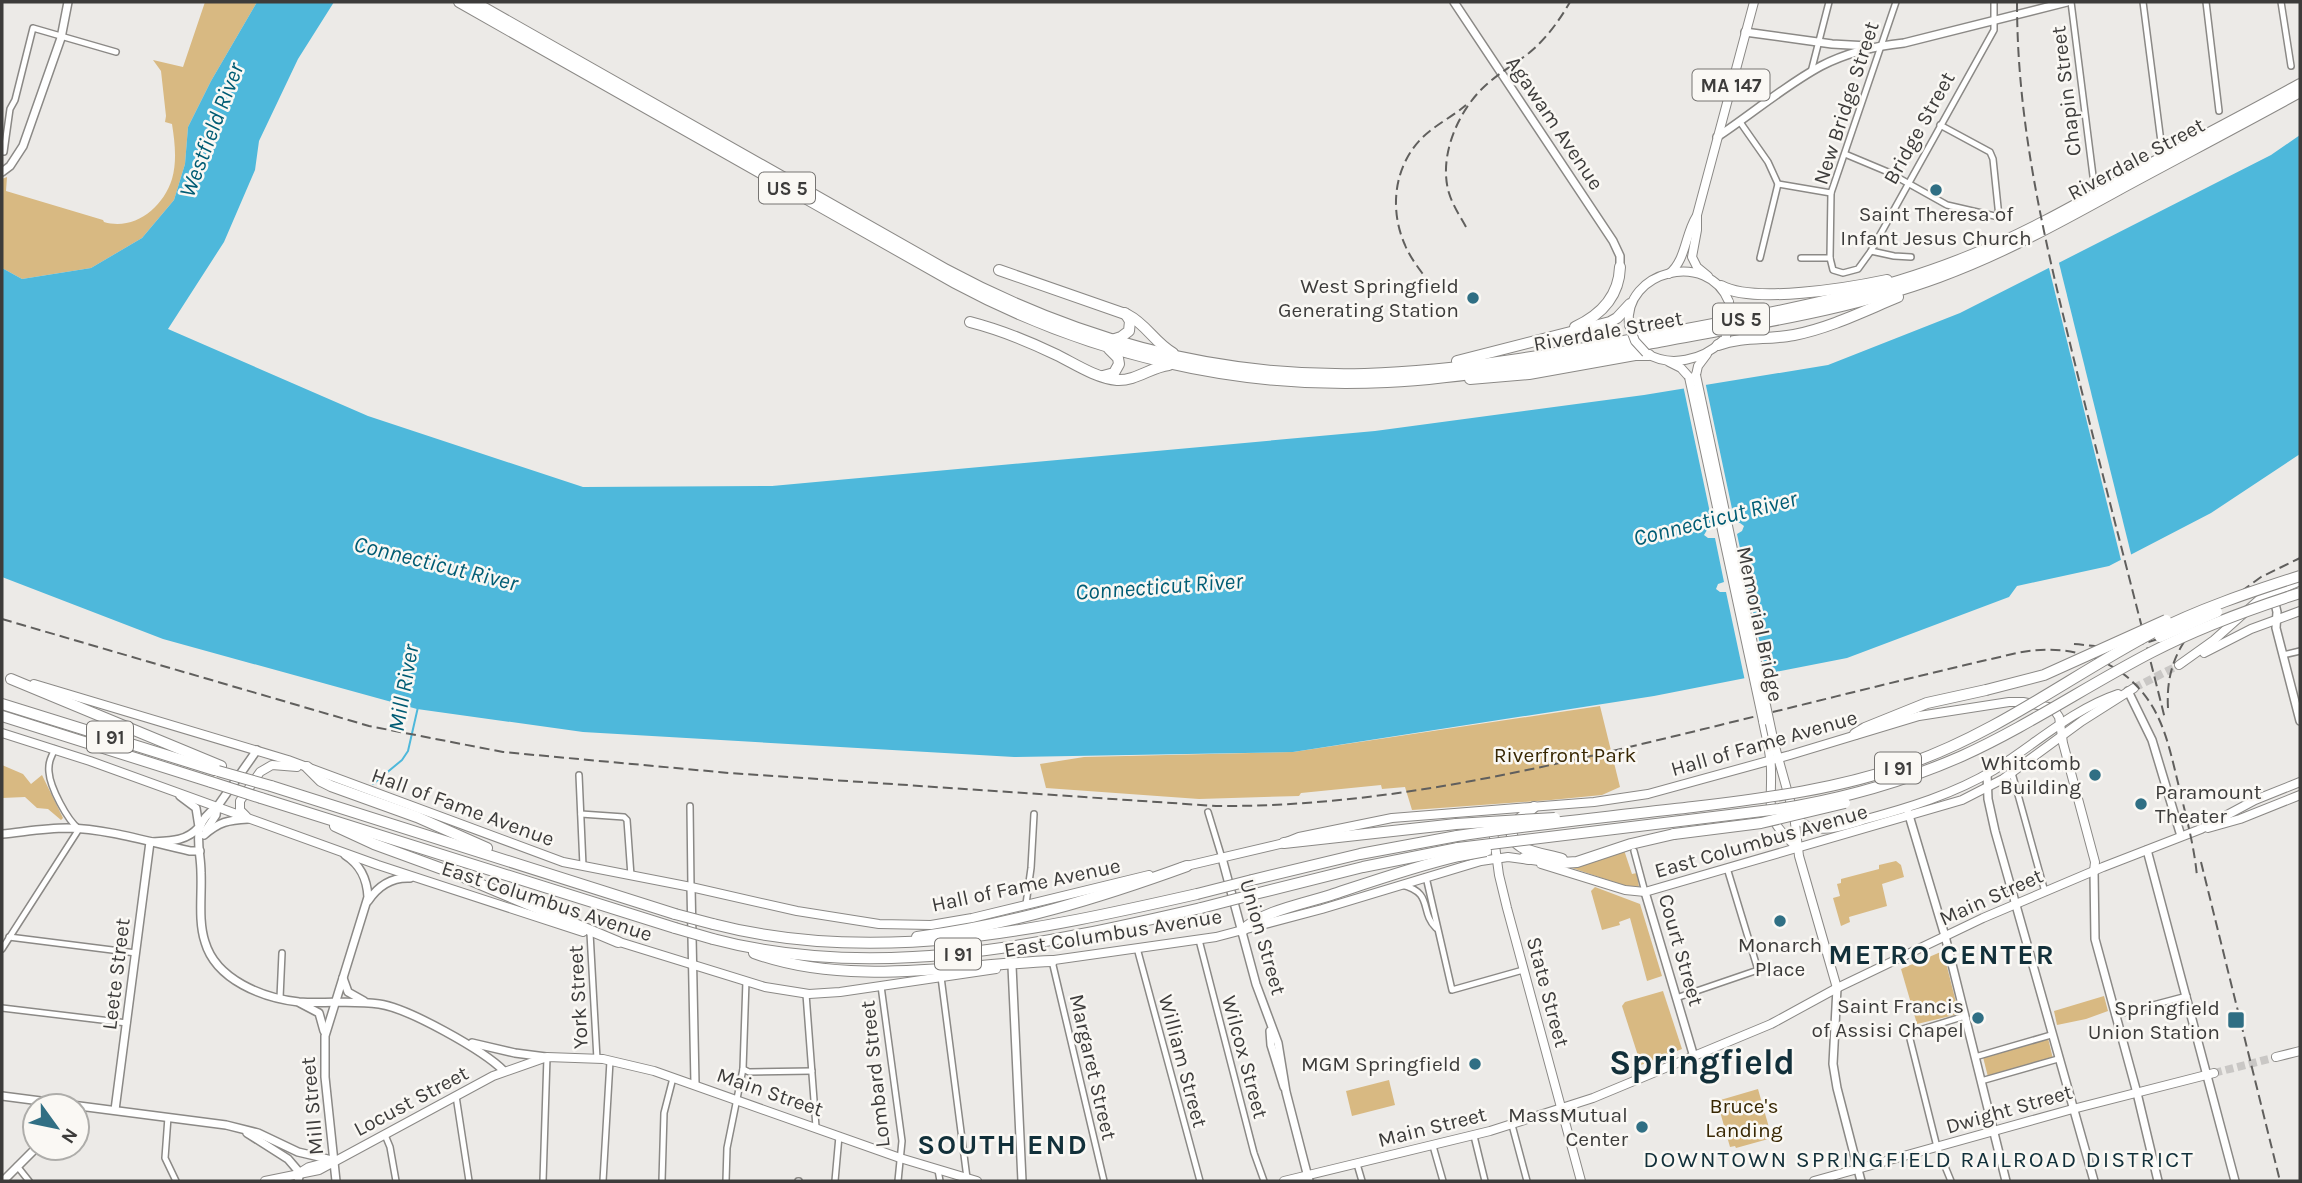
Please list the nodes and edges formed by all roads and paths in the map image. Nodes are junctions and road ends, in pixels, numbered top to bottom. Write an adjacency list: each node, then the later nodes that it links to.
1 (68, 2): 15 (main road)
2 (459, 2): 54 (highway, US 5)
3 (474, 2): 53 (highway, US 5)
4 (1454, 2): 43 (main road, Agawam Avenue)
5 (1754, 2): 14 (main road, MA 147)
6 (1829, 2): 16 (street)
7 (1896, 2): 17 (street, New Bridge Street)
8 (1994, 2): 13 (street, Bridge Street)
9 (2069, 2): 13 (main road); 33 (street, Chapin Street)
10 (2143, 2): 29 (street)
11 (2206, 2): 24 (street)
12 (2281, 2): 19 (street)
13 (1992, 21): 17 (main road); 27 (street, Bridge Street)
14 (1745, 32): 16 (main road); 28 (main road, MA 147)
15 (61, 38): 18 (street); 23 (street); 32 (main road)
16 (1817, 42): 17 (main road); 20 (street)
17 (1882, 46): 20 (main road); 31 (street, New Bridge Street)
18 (116, 52)
19 (2291, 66)
20 (1811, 72): 26 (main road)
21 (2300, 84): 45 (highway, Riverdale Street / US 5)
22 (2300, 92): 45 (highway, Riverdale Street / US 5)
23 (10, 109): 25 (street); 30 (street)
24 (2219, 111)
25 (2, 113)
26 (1740, 122): 28 (main road); 35 (street)
27 (1940, 125): 34 (street, Bridge Street); 34 (street)
28 (1717, 137): 37 (main road, MA 147)
29 (2161, 142)
30 (4, 152)
31 (1845, 154): 34 (street); 36 (street, New Bridge Street)
32 (2, 172)
33 (2093, 176)
34 (1908, 183): 38 (street, Bridge Street)
35 (1778, 184): 36 (street); 40 (street)
36 (1831, 193): 42 (street, New Bridge Street)
37 (1697, 215): 46 (main road, MA 147); 47 (main road, MA 147)
38 (1871, 251): 39 (street); 42 (street, Bridge Street)
39 (1911, 257)
40 (1760, 258)
41 (1801, 258): 42 (street)
42 (1830, 258)
43 (1620, 267): 52 (highway)
44 (999, 270): 50 (highway)
45 (1939, 273): 48 (highway); 55 (highway); 62 (highway, Riverdale Street / US 5)
46 (1666, 275): 47 (main road); 49 (main road)
47 (1708, 276): 48 (main road)
48 (1721, 286): 55 (main road, bridge)
49 (1630, 304): 52 (highway); 57 (main road, bridge)
50 (1124, 313): 53 (highway); 58 (highway)
51 (970, 322): 61 (highway)
52 (1560, 335): 62 (highway)
53 (1112, 340): 58 (highway, Riverdale Street / US 5)
54 (1099, 344): 60 (highway, Riverdale Street / US 5); 61 (highway)
55 (1718, 345): 56 (main road)
56 (1709, 352): 59 (main road); 63 (main road)
57 (1648, 354): 59 (main road); 62 (highway)
58 (1186, 359): 62 (highway, Riverdale Street / US 5)
59 (1663, 360): 63 (main road)
60 (1175, 365): 61 (highway); 62 (highway, Riverdale Street / US 5)
61 (1103, 376)
62 (1406, 376)
63 (1692, 376): 86 (main road, Memorial Bridge, bridge)
64 (2300, 580): 65 (main road); 67 (highway, I 91, bridge); 73 (highway, bridge)
65 (2274, 591): 69 (main road); 69 (main road)
66 (2300, 593): 92 (highway, I 91, bridge)
67 (2210, 607): 73 (highway, I 91, bridge); 81 (highway, bridge)
68 (2300, 611): 69 (main road)
69 (2276, 619): 71 (main road)
70 (2300, 651): 71 (street)
71 (2283, 655): 77 (main road)
72 (6, 677): 85 (main road, Hall of Fame Avenue); 88 (highway)
73 (2073, 680): 108 (highway, I 91, bridge)
74 (2131, 690): 79 (main road, East Columbus Avenue); 82 (main road, East Columbus Avenue); 114 (main road)
75 (2, 704): 88 (highway, I 91)
76 (2, 716): 83 (highway, I 91)
77 (2300, 721)
78 (2, 722): 83 (highway)
79 (2061, 726): 81 (main road, Hall of Fame Avenue); 82 (main road); 90 (main road, East Columbus Avenue)
80 (2, 733): 84 (main road, East Columbus Avenue)
81 (1855, 734): 86 (main road, Hall of Fame Avenue)
82 (2062, 736): 89 (main road, East Columbus Avenue); 131 (main road)
83 (88, 744): 101 (highway, I 91, bridge)
84 (55, 749): 95 (main road, East Columbus Avenue); 110 (street)
85 (257, 750): 87 (main road, Hall of Fame Avenue); 98 (main road, Main Street)
86 (1774, 759): 99 (main road, Hall of Fame Avenue); 106 (main road); 117 (main road)
87 (307, 767): 107 (main road); 127 (highway); 129 (main road, Hall of Fame Avenue)
88 (220, 769): 127 (highway, I 91, bridge)
89 (2012, 772): 94 (main road, East Columbus Avenue); 138 (street)
90 (1987, 774): 94 (main road); 103 (main road, East Columbus Avenue)
91 (579, 775): 104 (street)
92 (1900, 780): 121 (highway, I 91, bridge); 126 (highway, bridge)
93 (2300, 782): 111 (main road, Main Street)
94 (1987, 788): 103 (main road, East Columbus Avenue); 139 (main road)
95 (170, 790): 98 (main road, East Columbus Avenue); 109 (main road)
96 (2300, 795): 111 (main road, Main Street)
97 (690, 806): 136 (street)
98 (217, 807): 107 (main road, East Columbus Avenue); 109 (main road, Main Street); 113 (main road, Main Street)
99 (1534, 807): 100 (main road, Hall of Fame Avenue); 126 (highway)
100 (1491, 810): 116 (main road, Hall of Fame Avenue); 124 (main road, State Street)
101 (303, 811): 147 (highway, I 91, bridge); 149 (highway)
102 (1208, 812): 123 (street)
103 (1908, 812): 106 (main road, East Columbus Avenue); 117 (main road, East Columbus Avenue); 145 (main road)
104 (581, 814): 129 (street); 132 (street)
105 (1034, 814): 140 (street)
106 (1794, 815): 117 (main road)
107 (250, 819): 113 (main road); 120 (main road, East Columbus Avenue)
108 (1594, 819): 116 (highway, bridge); 150 (highway, I 91, bridge)
109 (199, 827): 115 (main road); 119 (main road, Main Street)
110 (79, 829): 112 (main road); 115 (main road); 146 (street)
111 (2201, 829): 114 (main road, Main Street)
112 (2, 834)
113 (204, 835): 119 (main road, Main Street)
114 (2181, 836): 118 (main road, Main Street)
115 (150, 842): 119 (main road); 153 (main road, Leete Street)
116 (1284, 843): 123 (main road, Hall of Fame Avenue)
117 (1798, 848): 130 (main road, East Columbus Avenue); 163 (main road)
118 (2147, 850): 131 (main road, Main Street); 165 (main road)
119 (200, 851): 166 (main road, Main Street)
120 (339, 851): 134 (main road, East Columbus Avenue); 141 (main road, Mill Street)
121 (1459, 852): 143 (highway); 147 (highway, I 91, bridge)
122 (1634, 852): 137 (street, Court Street)
123 (1222, 858): 128 (main road, Hall of Fame Avenue); 143 (main road, Union Street)
124 (1496, 858): 125 (main road, East Columbus Avenue); 133 (main road, East Columbus Avenue); 158 (main road, State Street)
125 (1524, 858): 126 (highway); 137 (main road, East Columbus Avenue)
126 (1577, 862)
127 (529, 866): 150 (highway, I 91, bridge)
128 (1187, 866): 140 (main road, Hall of Fame Avenue); 150 (highway)
129 (583, 867): 132 (main road, Hall of Fame Avenue)
130 (1727, 868): 137 (main road, East Columbus Avenue); 167 (street)
131 (2094, 871): 138 (main road, Main Street); 172 (main road)
132 (631, 876): 136 (main road, Hall of Fame Avenue)
133 (1426, 877): 135 (main road, East Columbus Avenue); 142 (street)
134 (418, 878): 141 (main road, Mill Street); 144 (main road, East Columbus Avenue)
135 (1399, 885): 142 (street); 143 (main road, East Columbus Avenue)
136 (691, 887): 140 (main road, Hall of Fame Avenue); 156 (main road)
137 (1645, 892): 167 (main road, Court Street)
138 (2045, 892): 139 (main road, Main Street)
139 (2016, 904): 145 (main road, Main Street); 175 (main road)
140 (1026, 905)
141 (365, 908): 159 (main road, Mill Street)
142 (1436, 928): 158 (street)
143 (1242, 931): 148 (main road, East Columbus Avenue); 221 (main road, Union Street)
144 (590, 933): 149 (main road, East Columbus Avenue); 183 (street, York Street)
145 (1945, 936): 163 (main road, Main Street); 173 (main road)
146 (9, 937): 152 (street); 153 (street)
147 (716, 940): 155 (highway)
148 (1199, 940): 151 (main road, East Columbus Avenue); 240 (street, Wilcox Street)
149 (618, 942): 156 (main road, East Columbus Avenue)
150 (853, 944)
151 (1137, 948): 155 (main road, East Columbus Avenue); 239 (street, William Street)
152 (2, 949)
153 (136, 953): 174 (main road, Leete Street)
154 (282, 953): 166 (street)
155 (1052, 961): 157 (main road, East Columbus Avenue); 238 (street, Margaret Street)
156 (693, 965): 161 (main road, East Columbus Avenue); 192 (main road)
157 (1012, 966): 160 (main road, East Columbus Avenue); 237 (main road)
158 (1523, 970): 199 (main road, State Street)
159 (343, 975): 169 (main road, Mill Street); 170 (main road)
160 (942, 977): 162 (main road, East Columbus Avenue); 220 (street)
161 (746, 981): 164 (main road, East Columbus Avenue); 186 (street)
162 (881, 986): 164 (main road, East Columbus Avenue); 212 (street, Lombard Street)
163 (1837, 988): 180 (main road, Main Street); 217 (main road)
164 (806, 994): 188 (street)
165 (2187, 996): 172 (street); 189 (main road)
166 (280, 998): 168 (main road, Main Street)
167 (1676, 998): 180 (main road, Court Street)
168 (296, 1002): 169 (main road, Main Street); 176 (main road)
169 (334, 1002): 170 (main road, Main Street); 176 (main road, Mill Street)
170 (372, 1003): 177 (main road, Main Street)
171 (2, 1008): 174 (street)
172 (2115, 1015): 193 (main road)
173 (1965, 1016): 181 (main road); 211 (street)
174 (127, 1023): 201 (main road, Leete Street)
175 (2052, 1035): 181 (street); 184 (main road)
176 (325, 1036): 213 (main road, Mill Street)
177 (456, 1038): 179 (main road, Main Street); 187 (main road, Main Street)
178 (2300, 1051): 182 (main road)
179 (547, 1057): 183 (main road, Main Street); 187 (main road, Main Street); 229 (street)
180 (1694, 1057): 199 (main road, Main Street)
181 (1975, 1057): 191 (main road)
182 (2276, 1057)
183 (597, 1059): 185 (main road, Main Street)
184 (2058, 1059): 191 (street); 200 (main road)
185 (610, 1060): 190 (main road, Main Street); 230 (street)
186 (743, 1069): 188 (street); 197 (street)
187 (504, 1071): 195 (main road, Locust Street)
188 (812, 1071): 204 (street)
189 (2211, 1074): 193 (main road, Dwight Street); 253 (main road)
190 (673, 1078): 192 (main road, Main Street); 231 (street)
191 (1981, 1082): 206 (main road)
192 (695, 1084): 197 (main road, Main Street)
193 (2137, 1093): 200 (main road, Dwight Street); 252 (main road)
194 (2, 1096): 196 (main road)
195 (456, 1096): 207 (main road, Locust Street); 228 (street)
196 (21, 1099)
197 (737, 1101): 204 (main road, Main Street); 232 (street)
198 (91, 1108): 201 (main road)
199 (1563, 1109): 203 (main road, Main Street); 246 (main road, State Street)
200 (2074, 1109): 206 (main road, Dwight Street); 251 (main road)
201 (116, 1110): 202 (main road)
202 (168, 1116): 205 (main road); 224 (street)
203 (1512, 1125): 209 (main road, Main Street); 245 (street)
204 (816, 1127): 208 (main road, Main Street)
205 (240, 1129): 213 (main road); 219 (main road)
206 (1993, 1131): 211 (main road, Dwight Street); 250 (main road)
207 (385, 1135): 213 (main road, Locust Street); 227 (street)
208 (839, 1136): 212 (main road, Main Street); 233 (street)
209 (1474, 1136): 210 (main road, Main Street); 244 (street)
210 (1433, 1146): 215 (main road, Main Street); 243 (street)
211 (1937, 1147): 217 (main road, Dwight Street); 249 (street)
212 (900, 1158): 218 (main road, Main Street); 234 (street, Lombard Street)
213 (334, 1161): 219 (main road, Locust Street); 226 (main road, Mill Street)
214 (21, 1162): 216 (main road)
215 (1357, 1164): 221 (main road, Main Street); 242 (street)
216 (17, 1166): 222 (main road); 223 (street)
217 (1858, 1168): 247 (main road, Dwight Street); 248 (main road)
218 (937, 1170): 220 (main road, Main Street); 235 (street)
219 (299, 1177): 225 (main road, Locust Street)
220 (967, 1178): 236 (main road, Main Street)
221 (1309, 1178): 241 (main road, Main Street)
222 (3, 1181)
223 (29, 1181)
224 (176, 1181)
225 (265, 1181)
226 (336, 1181)
227 (396, 1181)
228 (469, 1181)
229 (542, 1181)
230 (603, 1181)
231 (662, 1181)
232 (726, 1181)
233 (835, 1181)
234 (898, 1181)
235 (940, 1181)
236 (977, 1181)
237 (1022, 1181)
238 (1104, 1181)
239 (1200, 1181)
240 (1264, 1181)
241 (1284, 1181)
242 (1362, 1181)
243 (1443, 1181)
244 (1485, 1181)
245 (1527, 1181)
246 (1581, 1181)
247 (1814, 1181)
248 (1861, 1181)
249 (1951, 1181)
250 (2006, 1181)
251 (2094, 1181)
252 (2158, 1181)
253 (2235, 1181)

